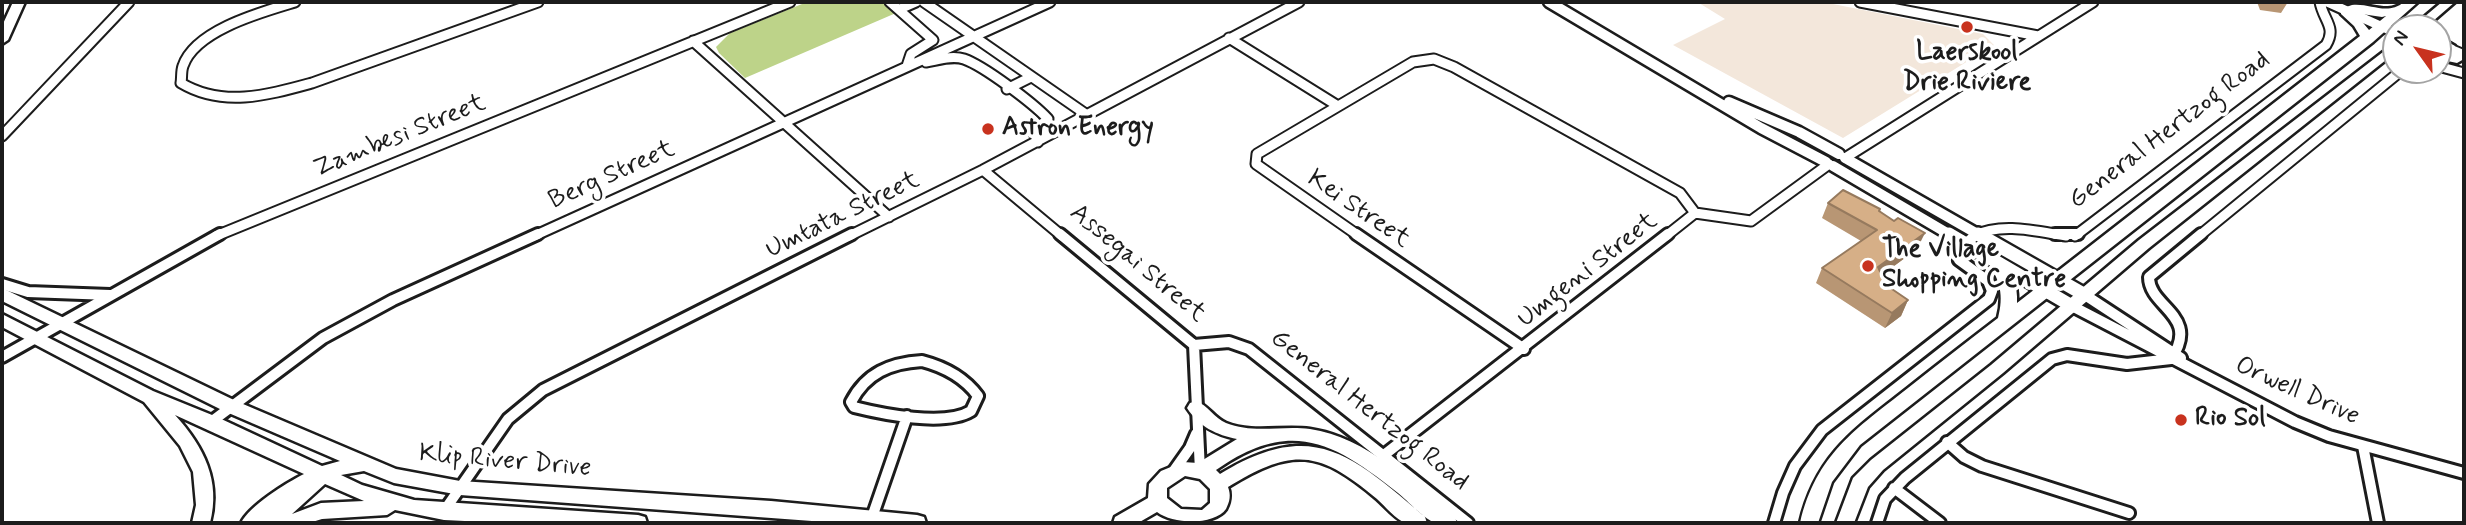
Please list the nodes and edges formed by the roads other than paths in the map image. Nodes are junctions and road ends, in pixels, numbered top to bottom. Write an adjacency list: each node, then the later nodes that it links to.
1 (19, 2): 27 (main road)
2 (129, 2): 38 (street)
3 (295, 2): 4 (street)
4 (538, 2)
5 (790, 2): 16 (street, Zambesi Street)
6 (890, 2): 18 (street)
7 (916, 2): 18 (street)
8 (924, 2): 23 (street)
9 (1050, 2): 23 (street, Berg Street)
10 (1299, 2): 25 (street, Umtata Street)
11 (1549, 2): 34 (street)
12 (1860, 2): 24 (street)
13 (2093, 2): 24 (street)
14 (2320, 2): 45 (street, General Hertzog Road)
15 (2412, 2): 19 (main road, General Hertzog Road)
16 (774, 4): 28 (street, Zambesi Street)
17 (2340, 6): 19 (main road); 21 (street); 26 (main road)
18 (900, 9): 30 (street)
19 (2401, 11): 20 (main road, General Hertzog Road)
20 (2399, 14)
21 (2382, 24)
22 (2382, 32): 26 (main road, General Hertzog Road)
23 (974, 36): 30 (street, Berg Street); 31 (street)
24 (2038, 36): 40 (street)
25 (1229, 38): 35 (street); 36 (street, Umtata Street)
26 (2368, 38): 48 (main road, General Hertzog Road)
27 (2, 40)
28 (693, 41): 37 (street); 52 (street, Zambesi Street)
29 (2382, 58): 53 (main road)
30 (909, 66): 33 (street); 37 (street, Berg Street)
31 (1031, 77): 33 (street); 36 (street)
32 (2385, 84): 60 (street)
33 (1007, 89): 39 (street)
34 (1697, 89): 40 (street); 41 (street)
35 (1338, 106): 43 (street, Kei Street); 59 (street, Kei Street)
36 (1087, 115): 39 (street, Umtata Street)
37 (785, 122): 44 (street); 63 (street, Berg Street)
38 (2, 136)
39 (1038, 142): 42 (street, Umtata Street)
40 (1842, 156): 41 (street); 45 (street)
41 (1830, 164): 43 (street, Umgeni Street); 46 (street)
42 (983, 170): 44 (street, Umtata Street); 58 (street, Assegai Street)
43 (1695, 213): 59 (street, Umgeni Street)
44 (889, 217): 79 (street, Umtata Street)
45 (1980, 234): 46 (street, General Hertzog Road); 48 (street)
46 (1966, 245): 47 (street); 98 (street)
47 (1996, 262): 50 (street); 55 (main road)
48 (2059, 279): 50 (main road, General Hertzog Road); 53 (street)
49 (2, 284): 52 (street)
50 (2046, 291): 53 (street); 55 (main road, General Hertzog Road)
51 (2, 294): 56 (main road, Klip River Drive)
52 (110, 295): 56 (street, Zambesi Street)
53 (2078, 300): 60 (street, Orwell Drive); 60 (street, Orwell Drive); 100 (main road)
54 (2, 320): 57 (main road, Klip River Drive)
55 (2006, 320): 99 (main road, General Hertzog Road)
56 (62, 324): 57 (street, Zambesi Street); 63 (main road, Klip River Drive)
57 (38, 338): 61 (street, Zambesi Street); 62 (main road, Klip River Drive)
58 (1194, 345): 65 (street, Assegai Street); 71 (street, General Hertzog Road)
59 (1524, 349): 71 (street, Umgeni Street)
60 (2174, 356): 69 (street); 70 (street, Orwell Drive)
61 (2, 357)
62 (147, 396): 66 (main road, Klip River Drive); 88 (main road)
63 (230, 406): 66 (street, Berg Street); 68 (main road, Klip River Drive)
64 (907, 416): 64 (street); 86 (street)
65 (1197, 417): 67 (main road); 74 (street, Assegai Street); 75 (street)
66 (211, 422): 72 (main road, Klip River Drive)
67 (1269, 436): 74 (main road); 96 (main road)
68 (304, 440): 73 (main road, Klip River Drive); 77 (main road)
69 (1947, 442): 80 (street); 85 (street)
70 (2363, 446): 76 (street, Orwell Drive); 103 (street)
71 (1384, 455): 97 (street, General Hertzog Road)
72 (291, 460): 77 (main road, Klip River Drive); 81 (main road)
73 (369, 467): 77 (main road); 79 (main road, Klip River Drive)
74 (1200, 471): 75 (main road); 78 (main road)
75 (1173, 472): 82 (main road)
76 (2464, 473)
77 (323, 474): 81 (main road); 83 (main road, Klip River Drive); 90 (main road)
78 (1218, 484): 87 (main road); 95 (main road)
79 (460, 488): 84 (street, Umtata Street); 86 (main road, Klip River Drive)
80 (1894, 488): 101 (street); 102 (street)
81 (279, 498): 89 (main road)
82 (1156, 503): 87 (main road); 94 (main road)
83 (414, 508): 84 (main road, Klip River Drive); 91 (main road)
84 (444, 512): 92 (main road, Klip River Drive)
85 (2129, 513)
86 (870, 521): 93 (main road, Klip River Drive)
87 (1175, 522)
88 (201, 523)
89 (250, 523)
90 (268, 523)
91 (288, 523)
92 (638, 523)
93 (917, 523)
94 (1122, 523)
95 (1418, 523)
96 (1448, 523)
97 (1468, 523)
98 (1774, 523)
99 (1808, 523)
100 (1844, 523)
101 (1877, 523)
102 (1940, 523)
103 (2378, 523)

